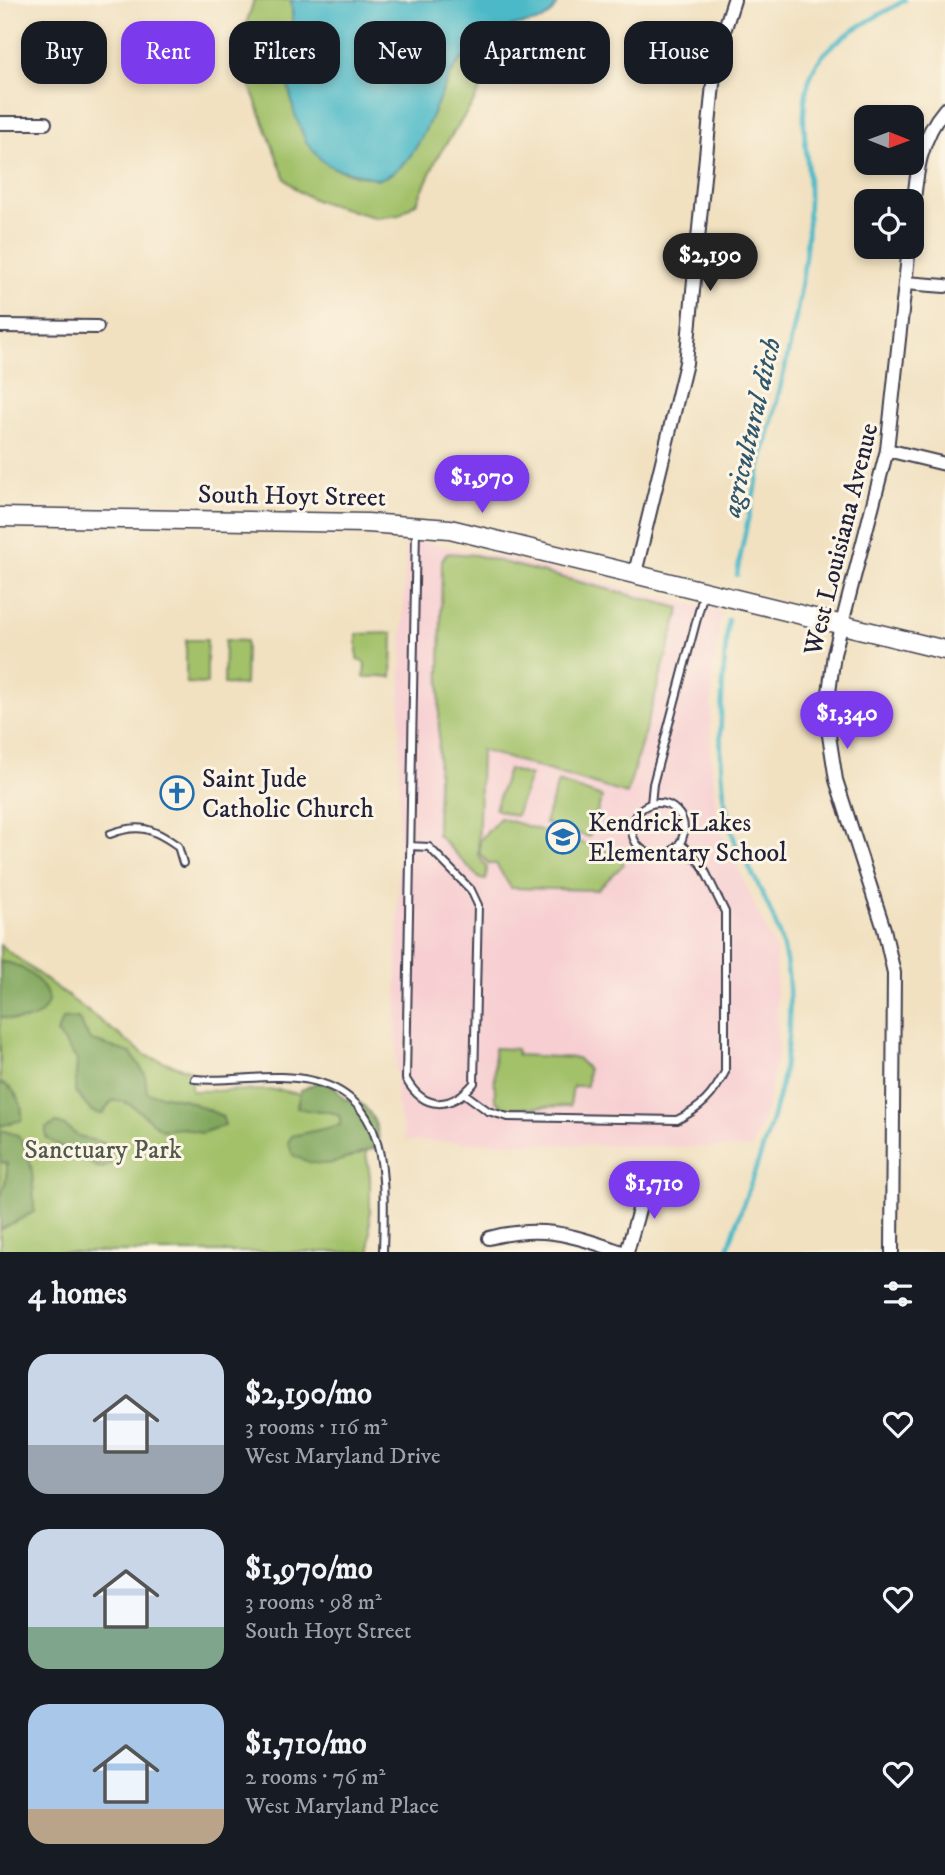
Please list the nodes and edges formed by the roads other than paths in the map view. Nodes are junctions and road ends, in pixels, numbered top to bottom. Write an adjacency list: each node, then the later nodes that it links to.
1 (734, 0): 15 (street)
2 (945, 109): 5 (street)
3 (0, 123): 4 (street)
4 (45, 123)
5 (916, 189)
6 (908, 259): 7 (street, West Louisiana Avenue)
7 (905, 283): 8 (street); 11 (street, West Louisiana Avenue)
8 (945, 286)
9 (0, 326): 10 (street)
10 (97, 327)
11 (887, 450): 12 (street); 17 (street, West Louisiana Avenue)
12 (945, 464)
13 (0, 517): 14 (street, South Hoyt Street)
14 (416, 525): 15 (street, South Hoyt Street); 22 (lane)
15 (635, 573): 16 (street, South Hoyt Street)
16 (705, 590): 17 (street, South Hoyt Street); 19 (lane)
17 (841, 625): 18 (street, South Hoyt Street); 31 (street, West Louisiana Avenue)
18 (945, 650)
19 (651, 804): 21 (lane); 21 (lane)
20 (110, 834): 23 (lane)
21 (680, 843): 25 (lane)
22 (410, 846): 25 (lane); 25 (lane)
23 (183, 863)
24 (195, 1079): 28 (lane)
25 (465, 1094)
26 (642, 1184): 30 (street)
27 (489, 1238): 29 (street)
28 (383, 1252)
29 (622, 1252)
30 (627, 1252)
31 (892, 1252)

